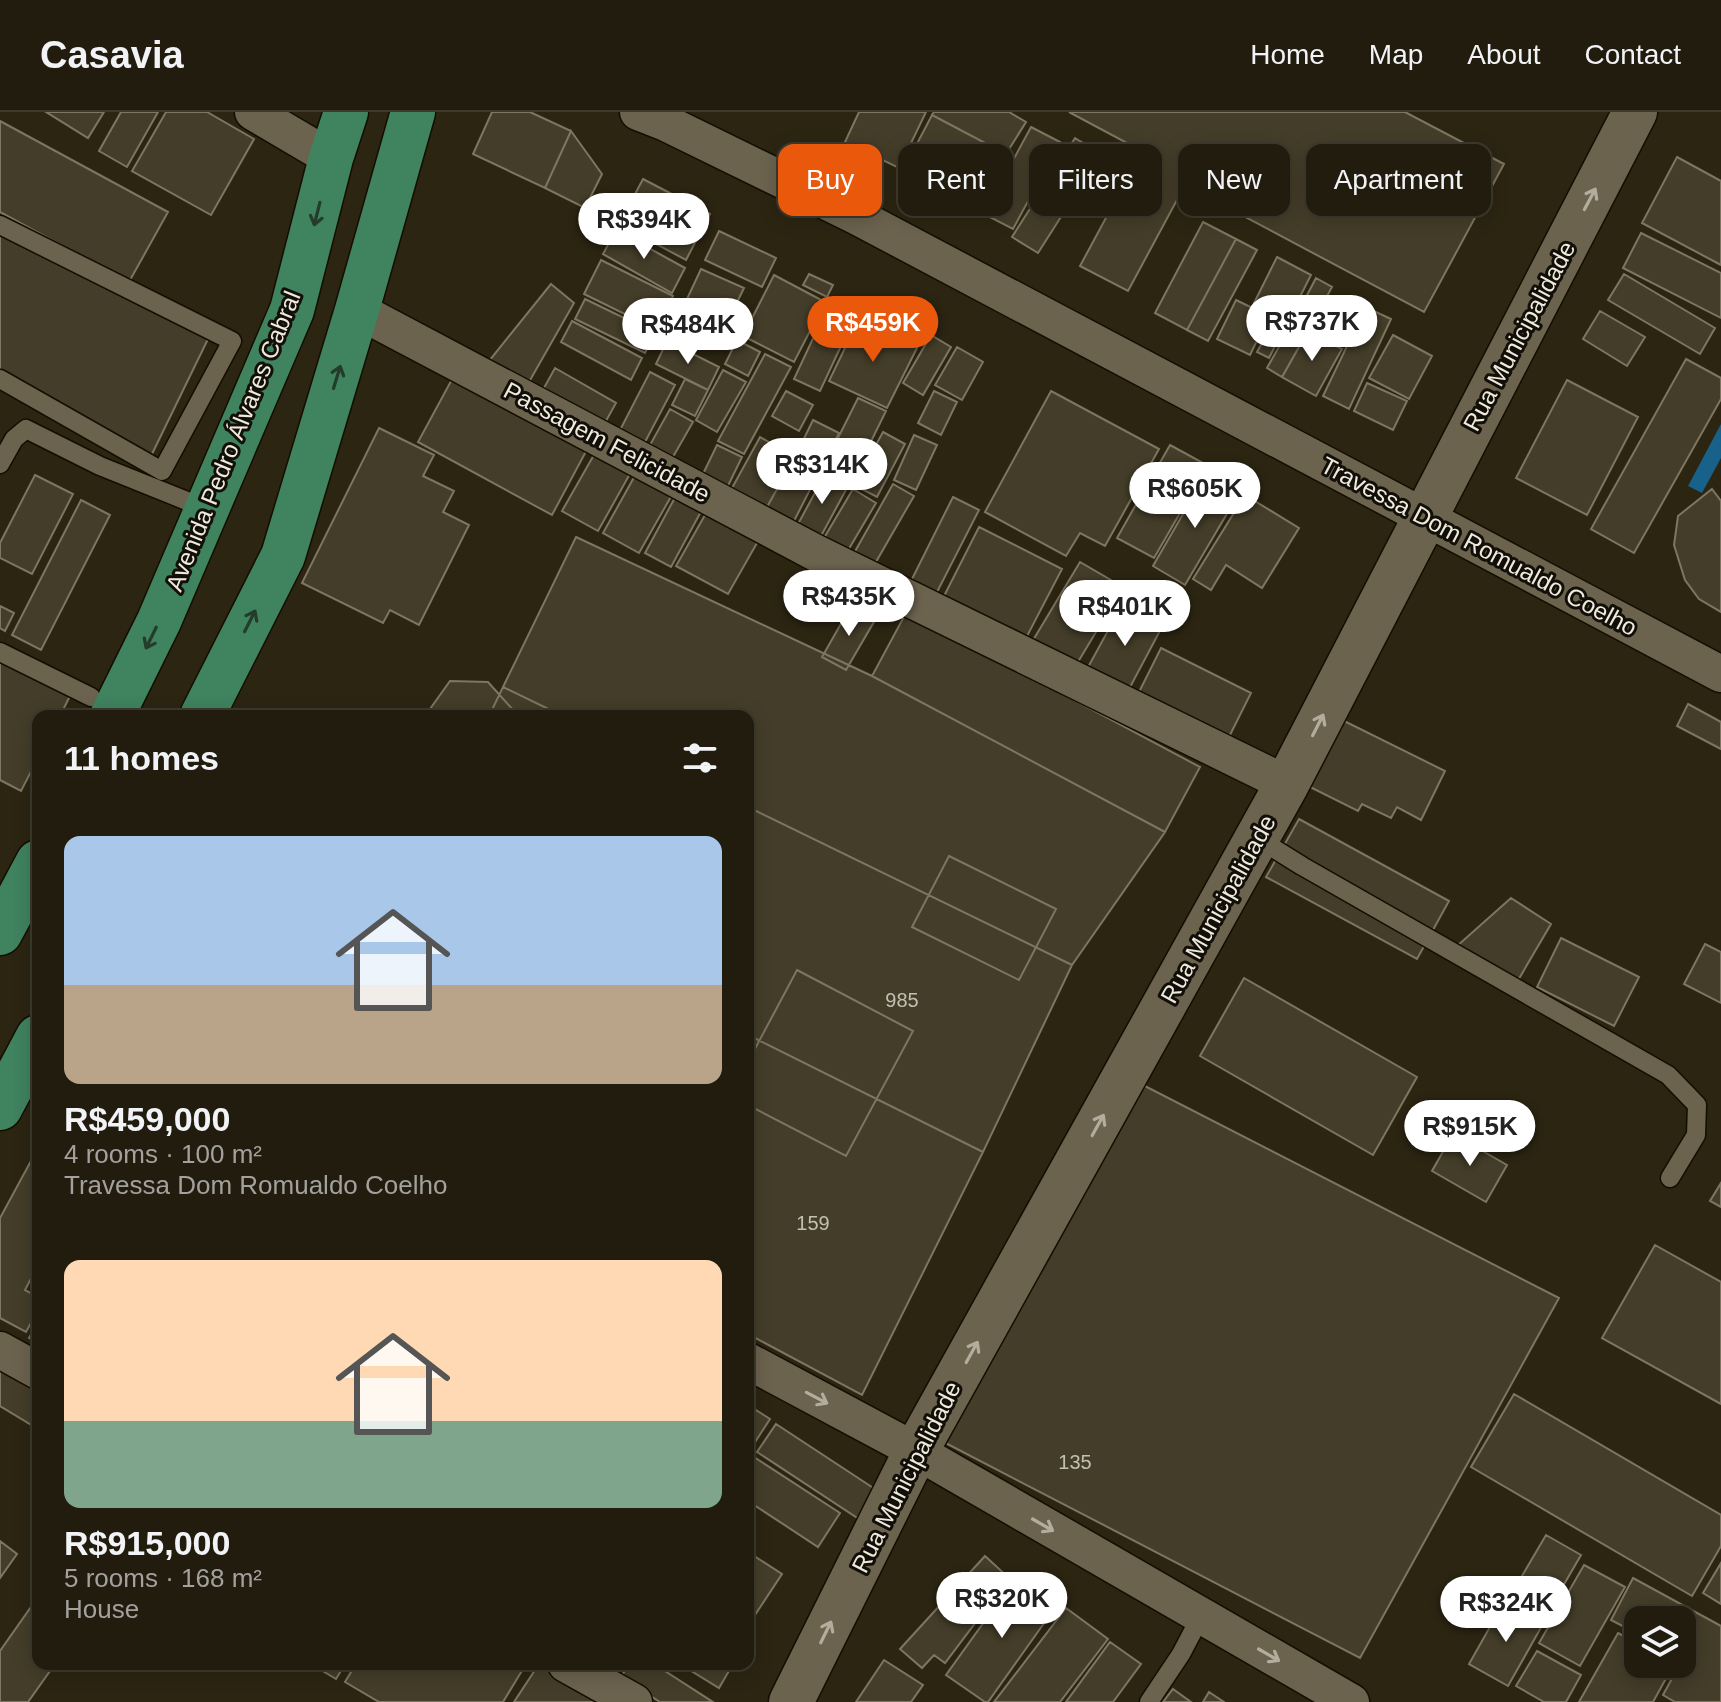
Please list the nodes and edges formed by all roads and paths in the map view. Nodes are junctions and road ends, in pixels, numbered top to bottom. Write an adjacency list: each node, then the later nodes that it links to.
1 (253, 112): 6 (street)
2 (346, 112): 6 (main road, Avenida Pedro Álvares Cabral)
3 (413, 112): 8 (main road)
4 (638, 112): 12 (street, Travessa Dom Romualdo Coelho)
5 (1635, 112): 12 (street, Rua Municipalidade, one-way to 5)
6 (331, 158): 11 (main road, Avenida Pedro Álvares Cabral, one-way to 11)
7 (0, 225): 9 (lane)
8 (357, 310): 16 (main road, one-way to 8); 17 (street, Passagem Felicidade)
9 (0, 379)
10 (0, 464): 11 (lane)
11 (207, 509): 15 (main road, Avenida Pedro Álvares Cabral, one-way to 15)
12 (1424, 516): 14 (street, Travessa Dom Romualdo Coelho); 17 (street, Rua Municipalidade, one-way to 12)
13 (0, 652): 15 (lane)
14 (1721, 674)
15 (102, 706)
16 (205, 710)
17 (1287, 784): 18 (street, Rua Municipalidade)
18 (1257, 838): 23 (lane); 27 (street, Rua Municipalidade, one-way to 18)
19 (32, 873): 20 (main road)
20 (0, 933)
21 (32, 1048): 22 (main road)
22 (0, 1108)
23 (1670, 1178)
24 (0, 1350): 26 (street)
25 (754, 1364): 27 (street, one-way to 27)
26 (32, 1368)
27 (916, 1451): 28 (street, one-way to 28); 32 (street, Rua Municipalidade, one-way to 27)
28 (1201, 1616): 30 (street, one-way to 30); 33 (lane)
29 (577, 1670): 31 (street)
30 (1346, 1701)
31 (634, 1702)
32 (791, 1702)
33 (1149, 1702)

